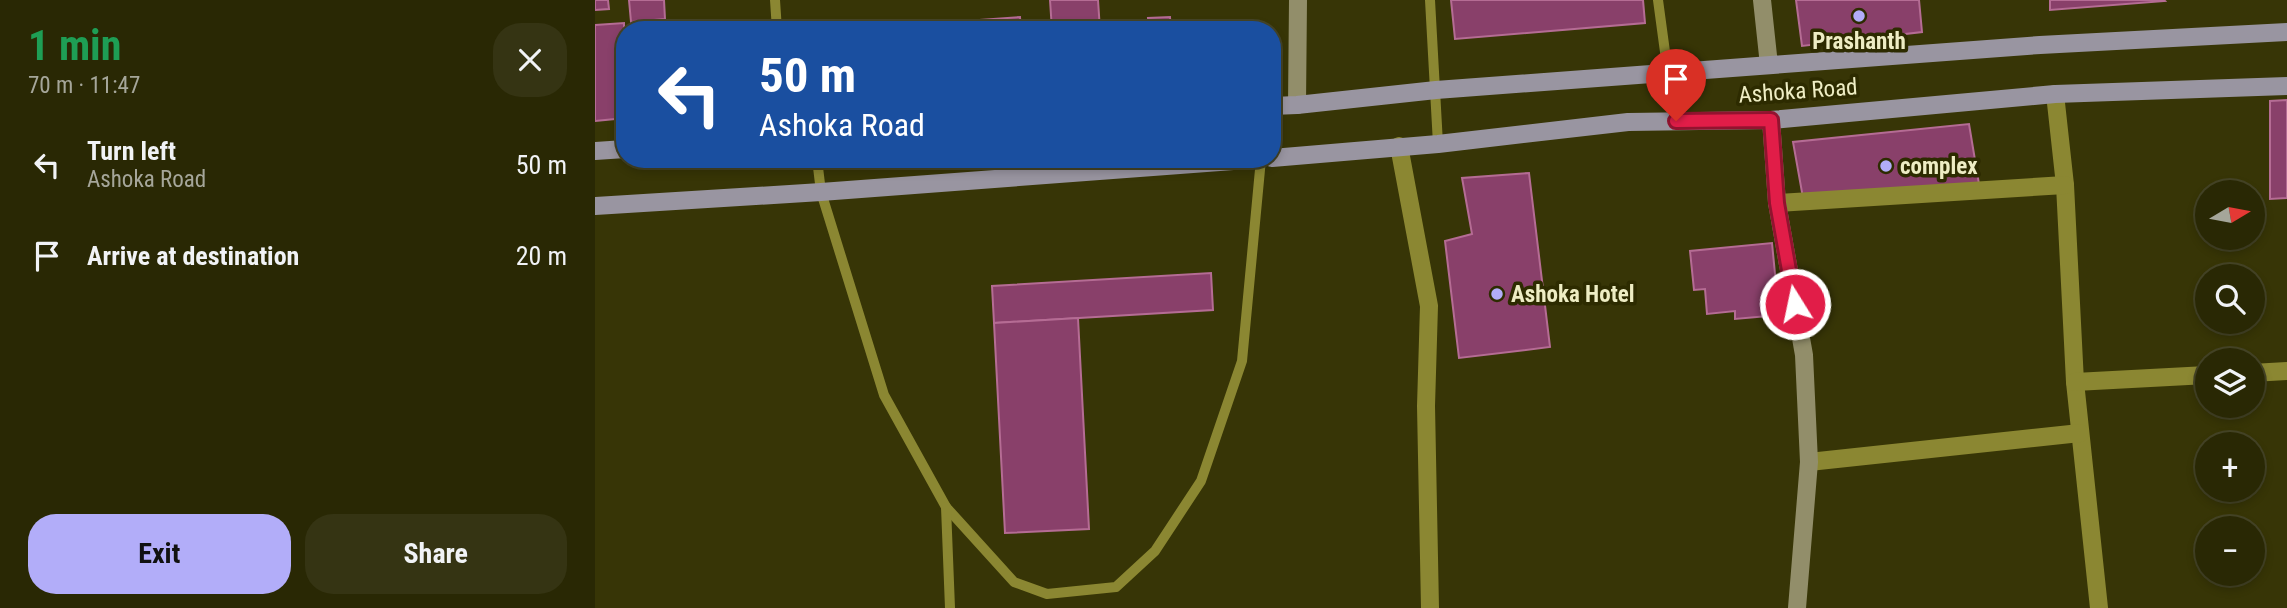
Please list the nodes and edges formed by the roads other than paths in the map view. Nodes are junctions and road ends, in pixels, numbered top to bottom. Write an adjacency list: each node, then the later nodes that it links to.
1 (775, 0): 6 (lane)
2 (1298, 0): 13 (main road)
3 (1430, 0): 11 (lane)
4 (1657, 0): 9 (lane)
5 (1762, 0): 8 (main road)
6 (776, 21)
7 (2287, 32): 8 (main road, Ashoka Road)
8 (1769, 65): 9 (main road, Ashoka Road)
9 (1668, 74): 11 (main road, Ashoka Road)
10 (2287, 86): 12 (main road, Ashoka Road)
11 (1436, 90): 13 (main road, Ashoka Road); 16 (lane)
12 (2055, 94): 15 (main road, Ashoka Road); 24 (street)
13 (1297, 105): 14 (main road, Ashoka Road)
14 (1281, 106)
15 (1771, 120): 16 (main road, Ashoka Road); 26 (main road)
16 (1439, 144): 17 (main road, Ashoka Road)
17 (1399, 146): 20 (main road, Ashoka Road); 36 (street)
18 (616, 150): 19 (main road)
19 (595, 151)
20 (1281, 157)
21 (818, 168): 25 (lane)
22 (1141, 168): 25 (main road)
23 (1260, 168): 34 (lane)
24 (2065, 185): 26 (street); 31 (street)
25 (821, 192): 27 (main road); 34 (lane)
26 (1777, 203): 33 (main road)
27 (595, 206)
28 (2287, 371): 29 (street)
29 (2265, 372)
30 (2195, 376): 31 (street)
31 (2075, 382): 32 (street)
32 (2080, 433): 33 (street); 38 (street)
33 (1809, 462): 37 (main road)
34 (946, 507): 35 (lane)
35 (950, 608)
36 (1430, 608)
37 (1797, 608)
38 (2099, 608)

